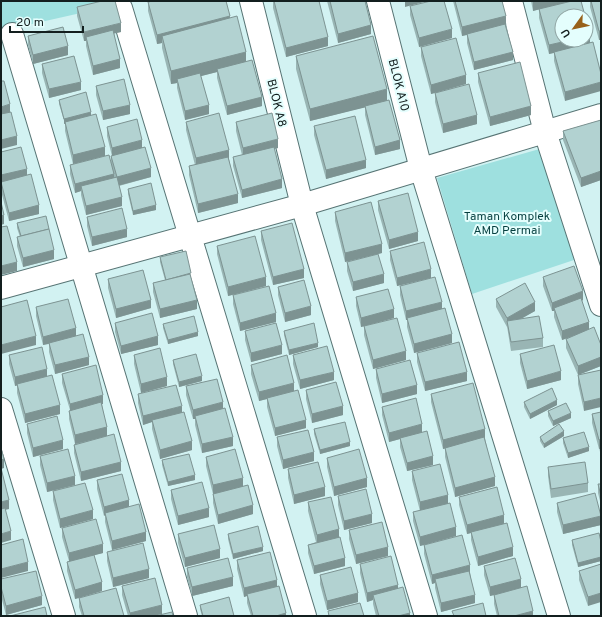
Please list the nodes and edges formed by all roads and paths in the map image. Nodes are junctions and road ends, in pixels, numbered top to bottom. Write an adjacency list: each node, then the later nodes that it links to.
1 (251, 1): 9 (street, BLOK A8)
2 (378, 1): 8 (street, BLOK A10)
3 (510, 1): 7 (street)
4 (121, 8): 10 (street)
5 (12, 34): 11 (street)
6 (601, 115): 7 (street)
7 (545, 132): 8 (street); 13 (street)
8 (421, 169): 9 (street); 19 (street, BLOK A10)
9 (302, 205): 10 (street); 18 (street, BLOK A8)
10 (190, 236): 11 (street); 17 (street)
11 (81, 266): 12 (street); 16 (street)
12 (1, 288)
13 (601, 305)
14 (1, 409): 15 (street)
15 (64, 616)
16 (186, 616)
17 (304, 616)
18 (426, 616)
19 (559, 616)

